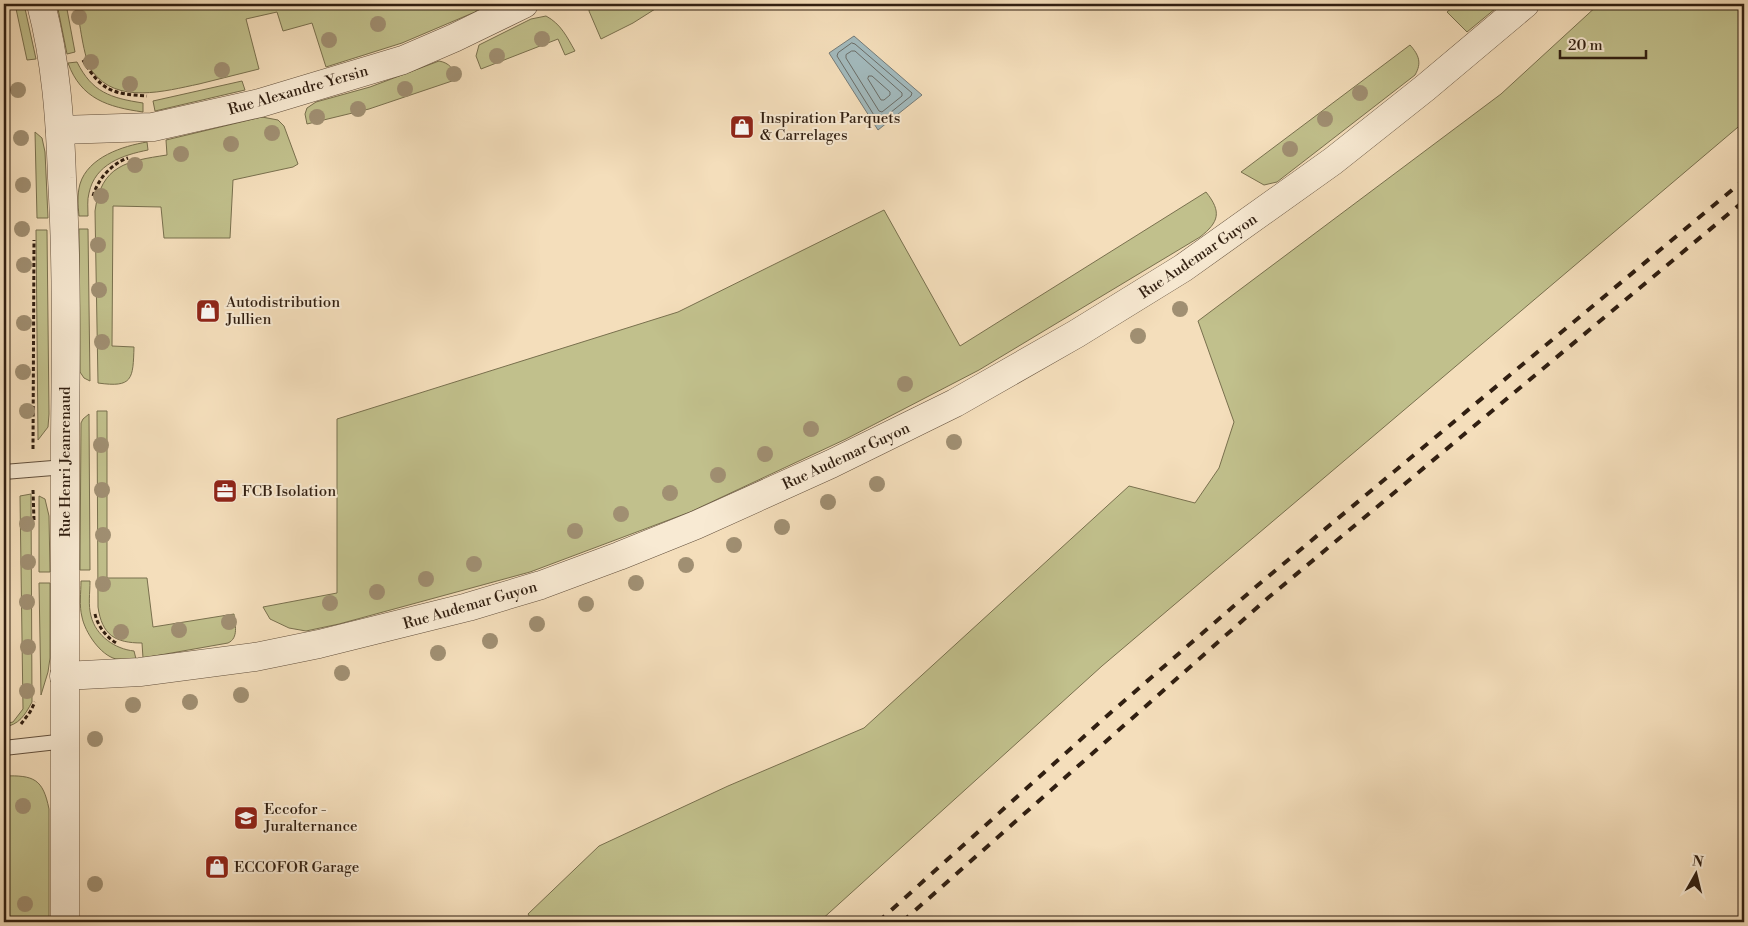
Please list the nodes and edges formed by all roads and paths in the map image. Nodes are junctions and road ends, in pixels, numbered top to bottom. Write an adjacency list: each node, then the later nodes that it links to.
1 (41, 4): 6 (street, Rue Henri Jeanrenaud)
2 (524, 4): 6 (street, Rue Alexandre Yersin)
3 (1525, 4): 15 (street, Rue Audemar Guyon)
4 (81, 57): 5 (path)
5 (148, 96)
6 (60, 130): 10 (street, Rue Henri Jeanrenaud)
7 (133, 157): 8 (path)
8 (92, 200)
9 (34, 233): 11 (path)
10 (65, 467): 11 (lane); 16 (street, Rue Henri Jeanrenaud)
11 (33, 470): 12 (lane); 13 (path)
12 (4, 472)
13 (34, 528)
14 (94, 608): 15 (path)
15 (140, 672): 16 (street, Rue Audemar Guyon)
16 (64, 676): 19 (street, Rue Henri Jeanrenaud)
17 (36, 692): 18 (path)
18 (15, 727)
19 (66, 741): 20 (lane); 21 (street, Rue Henri Jeanrenaud)
20 (4, 748)
21 (66, 922)

